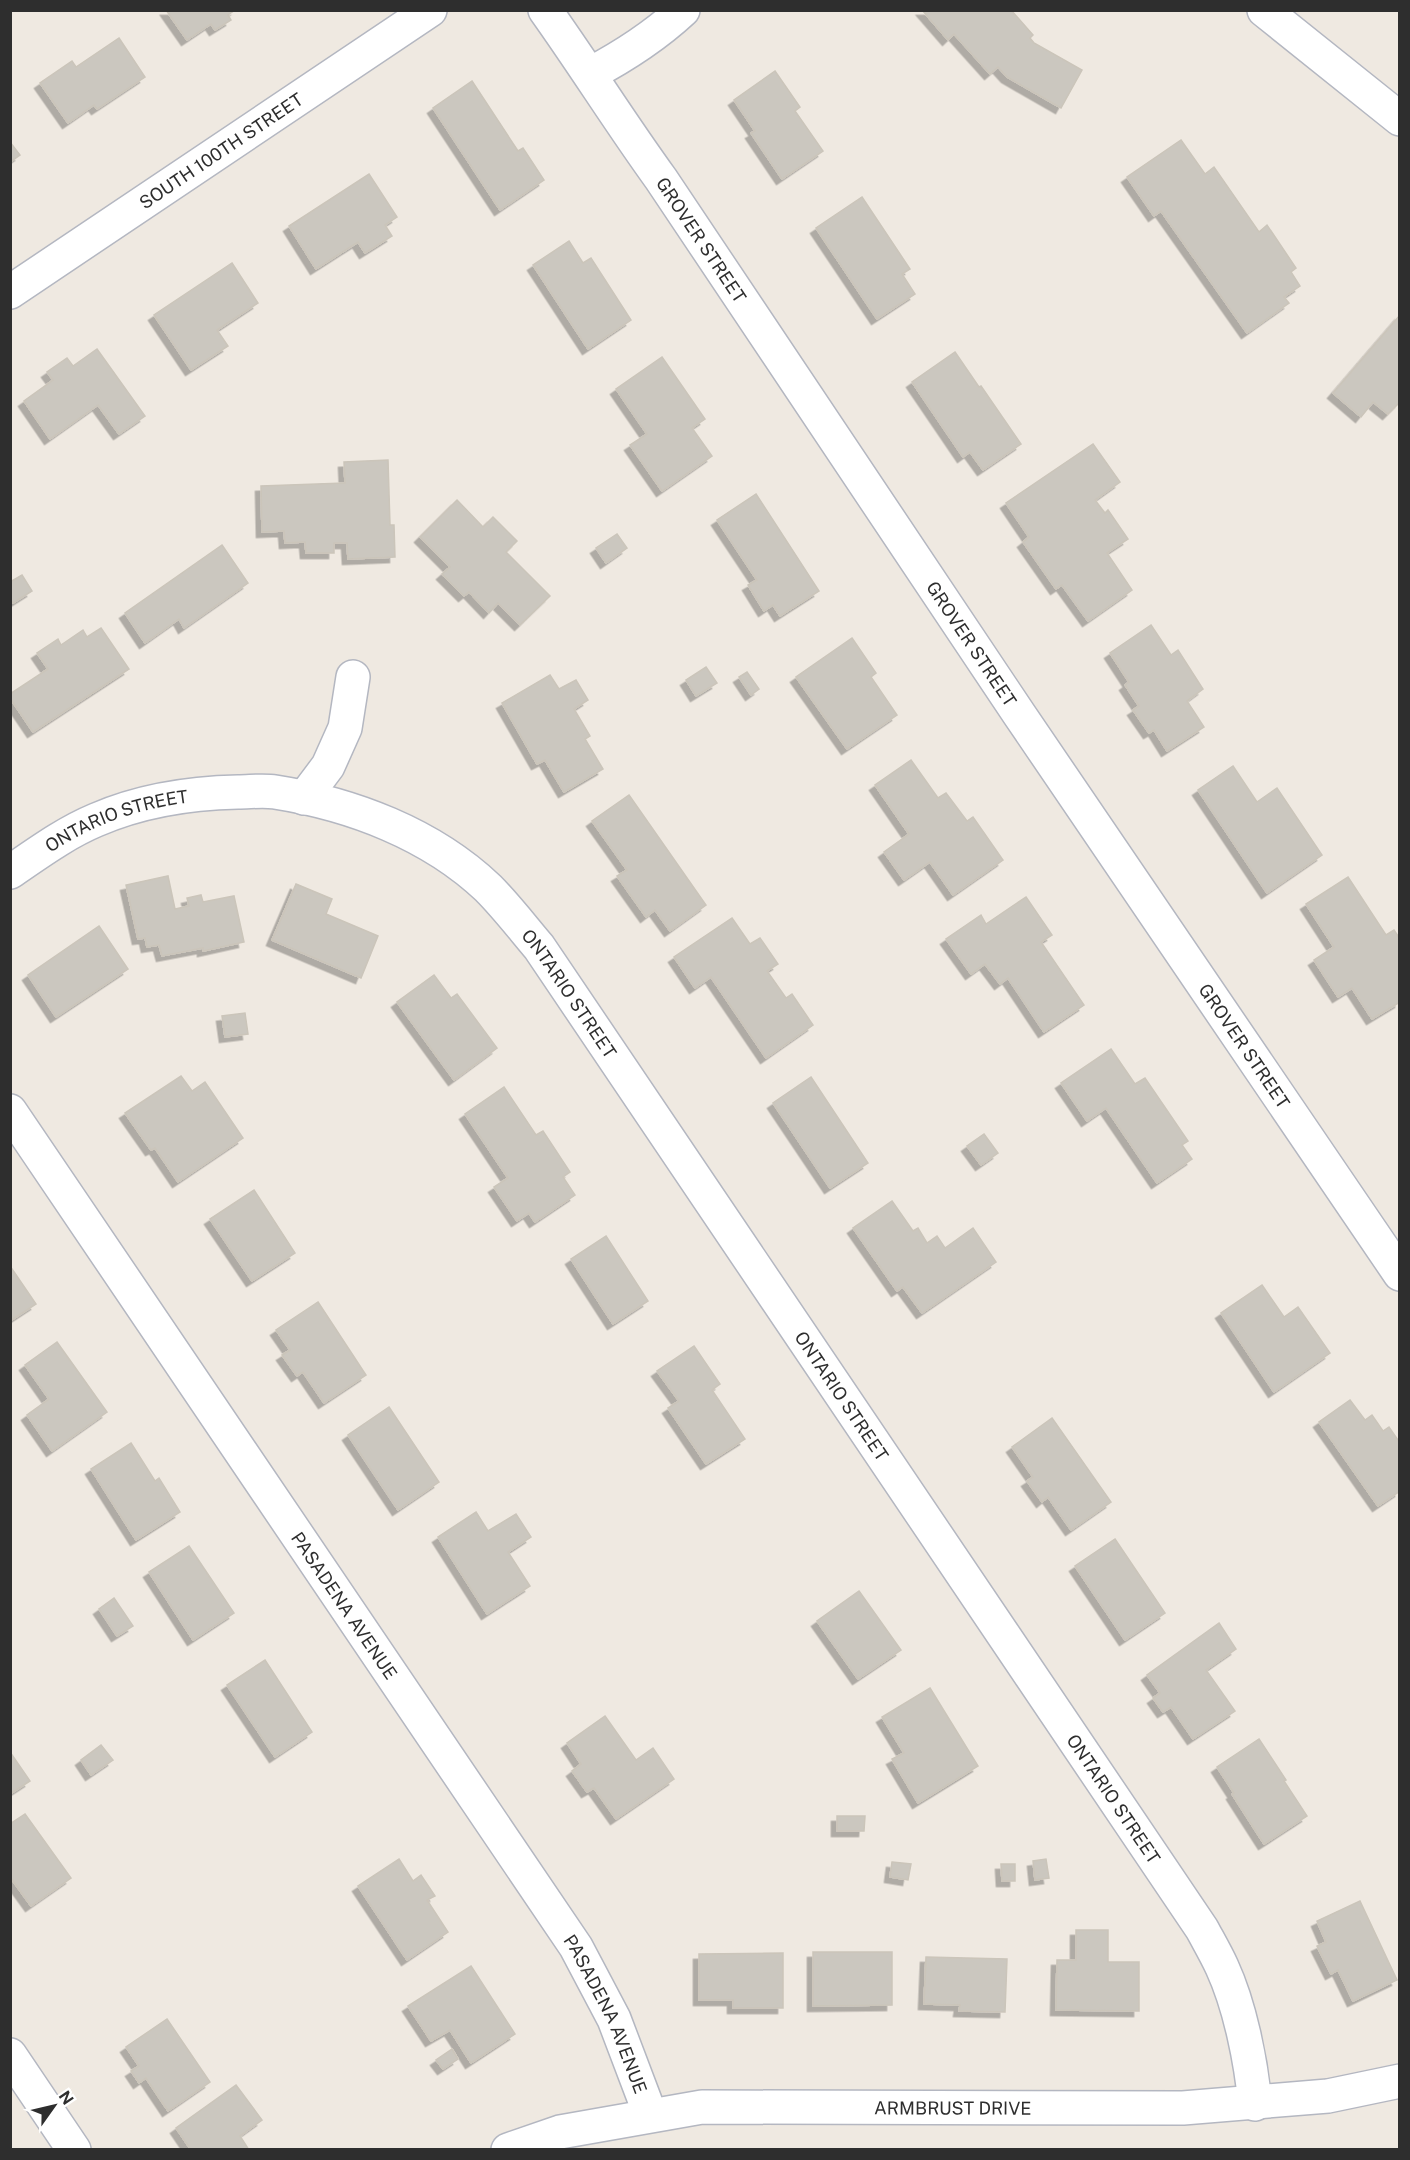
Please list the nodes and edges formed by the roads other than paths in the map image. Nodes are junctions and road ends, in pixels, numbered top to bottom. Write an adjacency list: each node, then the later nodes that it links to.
1 (430, 10): 7 (street, SOUTH 100TH STREET)
2 (545, 10): 5 (street, GROVER STREET)
3 (683, 10): 5 (street)
4 (1264, 10): 6 (street)
5 (590, 74): 12 (street, GROVER STREET)
6 (1400, 119)
7 (10, 292)
8 (353, 677): 9 (street)
9 (304, 798): 10 (street, ONTARIO STREET); 15 (street, ONTARIO STREET)
10 (10, 872)
11 (10, 1112): 16 (street, PASADENA AVENUE)
12 (1400, 1274)
13 (10, 2055): 17 (street)
14 (1400, 2081): 15 (street, ARMBRUST DRIVE)
15 (1255, 2104): 16 (street, ARMBRUST DRIVE)
16 (650, 2114): 18 (street, ARMBRUST DRIVE)
17 (75, 2150)
18 (508, 2150)

